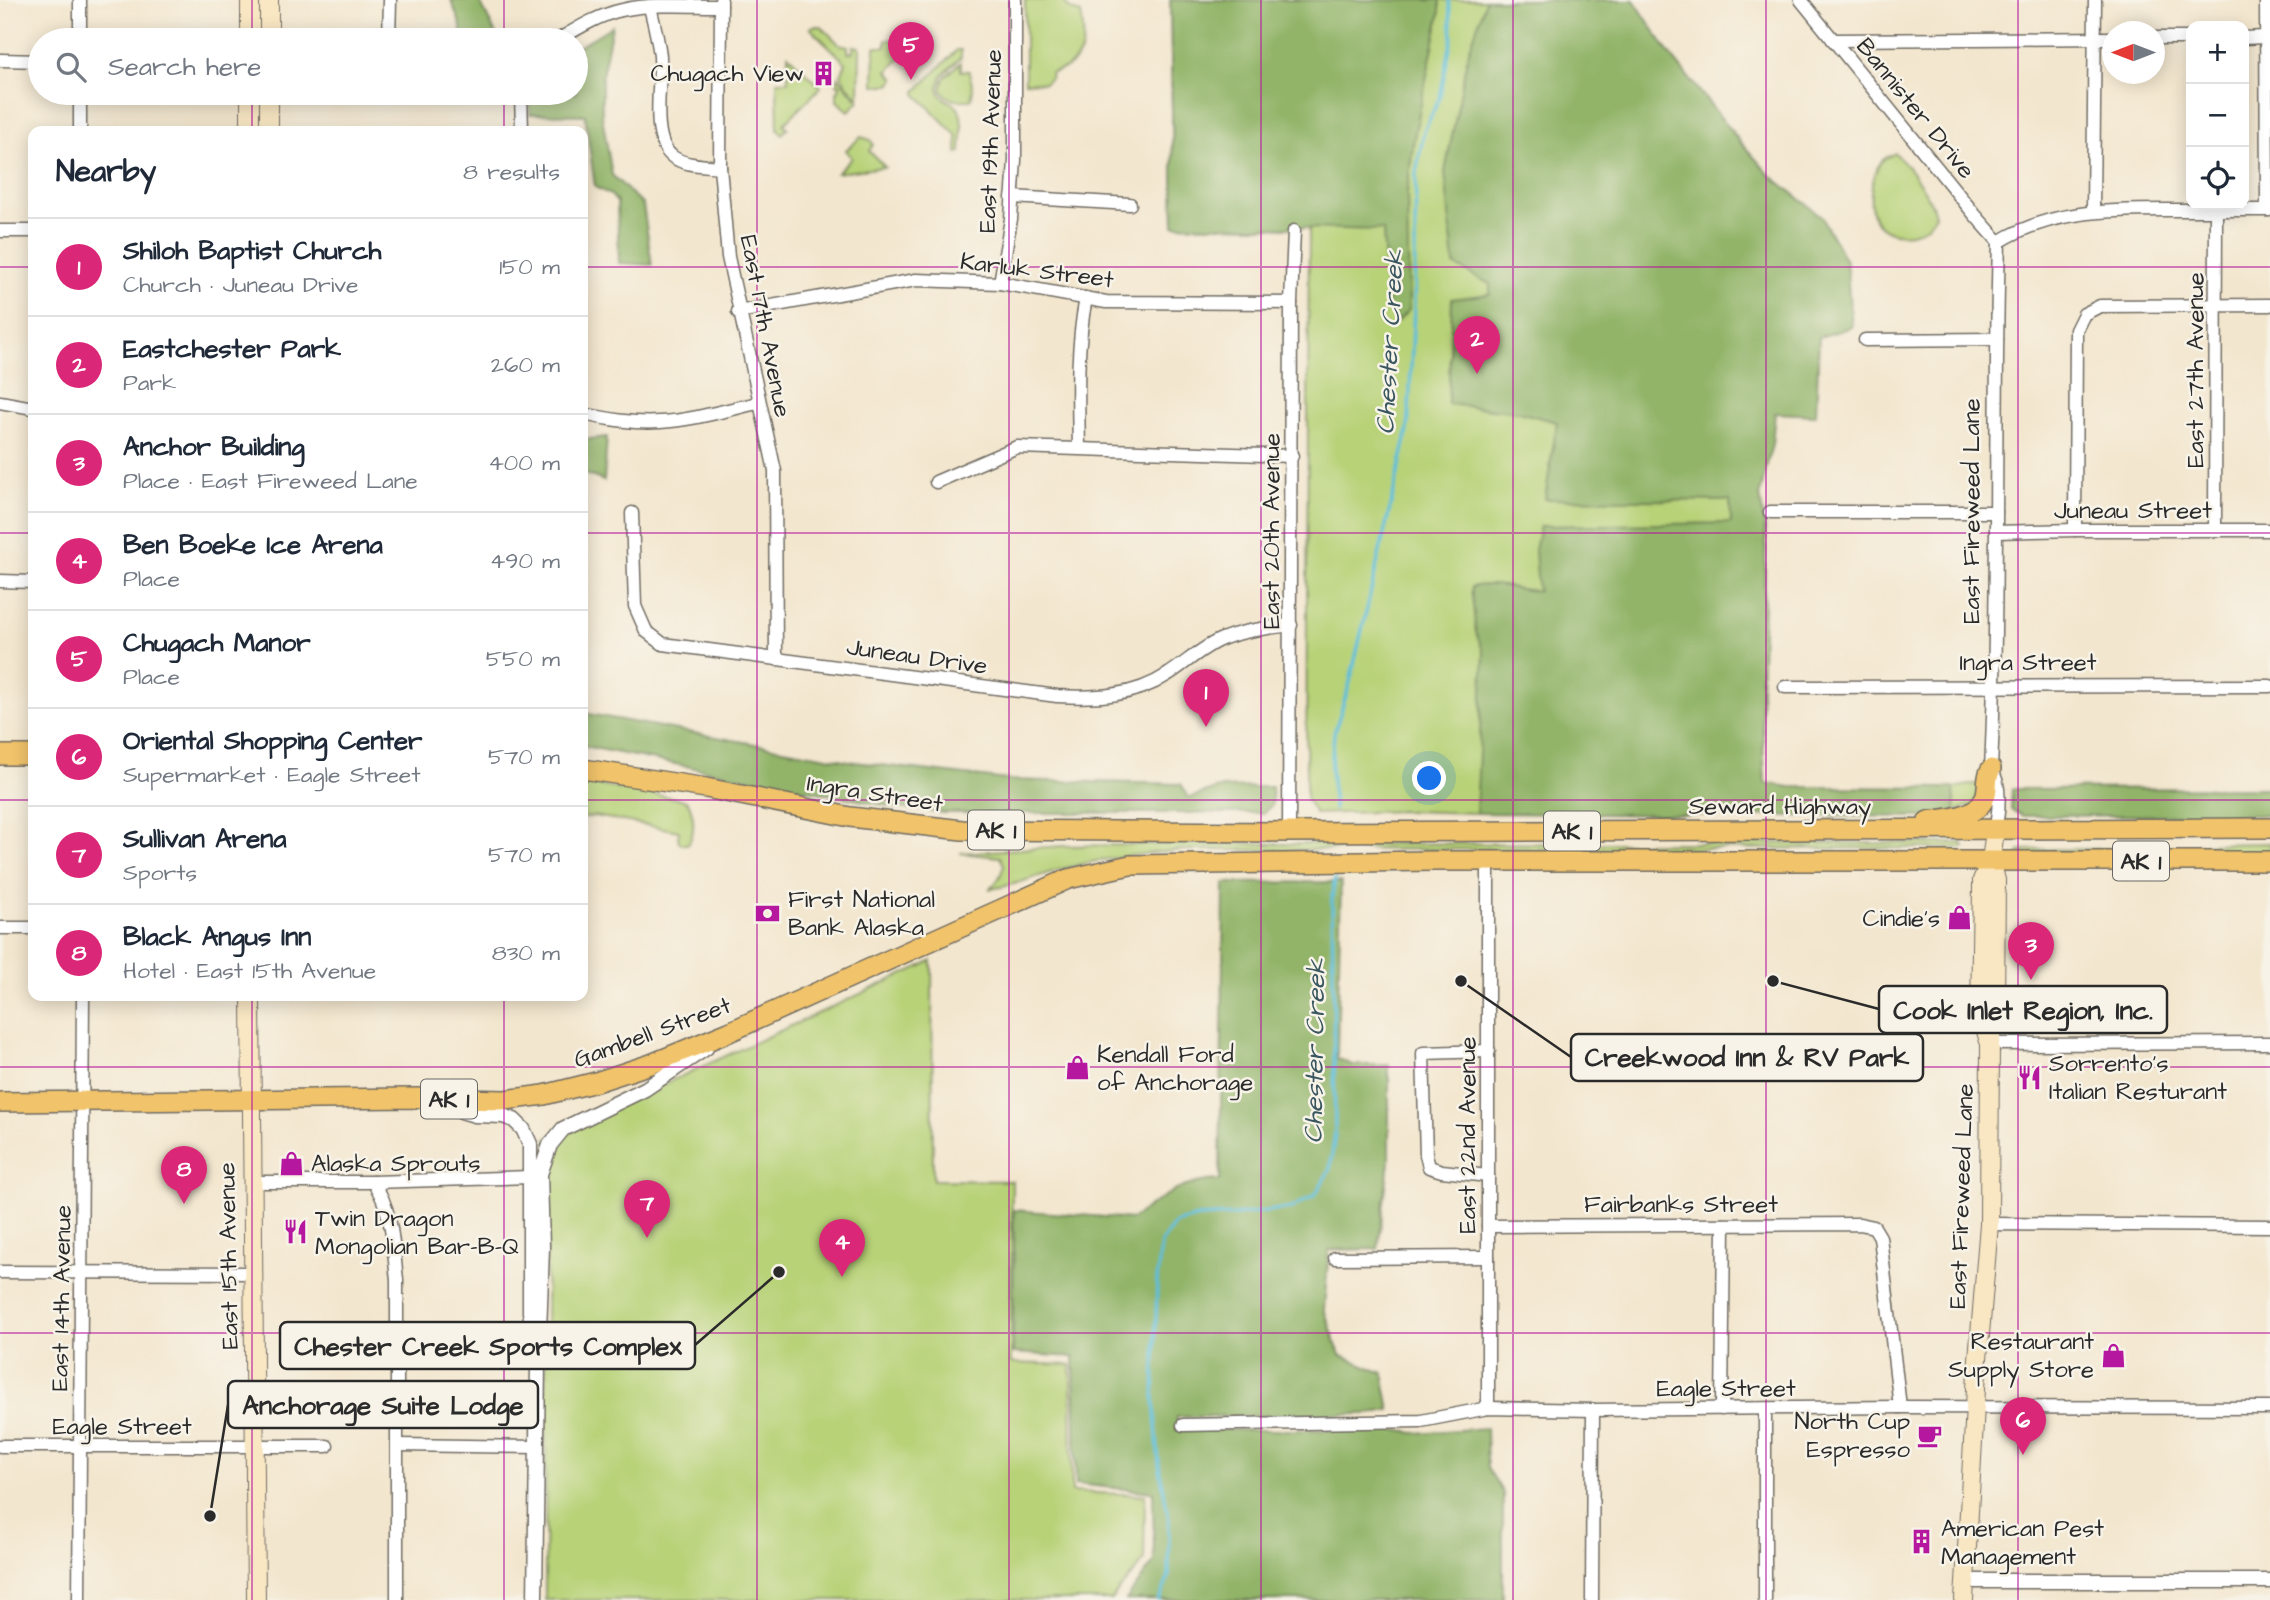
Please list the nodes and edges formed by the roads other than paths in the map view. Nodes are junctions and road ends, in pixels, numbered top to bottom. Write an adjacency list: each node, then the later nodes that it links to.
1 (80, 0): 11 (street)
2 (250, 0): 12 (main road)
3 (269, 0): 13 (main road)
4 (390, 0): 14 (street)
5 (1015, 0): 34 (street, East 19th Avenue)
6 (1801, 0): 22 (street, Bannister Drive)
7 (2095, 0): 17 (street)
8 (2266, 0): 16 (street)
9 (721, 3): 10 (street); 33 (street, East 17th Avenue)
10 (650, 7): 15 (street); 33 (street)
11 (80, 28)
12 (250, 28)
13 (269, 28)
14 (389, 28)
15 (579, 28)
16 (2265, 37): 21 (street); 37 (street)
17 (2095, 38): 18 (street); 22 (street); 38 (street)
18 (2102, 38)
19 (2165, 38): 20 (street)
20 (2186, 38)
21 (2249, 38)
22 (1833, 40): 42 (street, Bannister Drive)
23 (0, 60): 24 (street)
24 (28, 61)
25 (80, 105): 29 (street)
26 (250, 105): 30 (main road)
27 (269, 105): 31 (main road)
28 (521, 105): 32 (street)
29 (80, 126)
30 (250, 126)
31 (269, 126)
32 (522, 126)
33 (720, 167): 48 (street, East 17th Avenue)
34 (1012, 197): 35 (street); 43 (street, East 19th Avenue)
35 (1130, 204)
36 (2216, 211): 37 (street); 38 (street); 46 (street, East 27th Avenue)
37 (2269, 211)
38 (2093, 212): 42 (street)
39 (0, 231): 40 (street)
40 (28, 231)
41 (1294, 231): 45 (street, East 20th Avenue)
42 (1999, 242): 49 (street, East Fireweed Lane)
43 (1000, 283): 44 (street, Karluk Street); 48 (street, Karluk Street)
44 (1086, 298): 45 (street, Karluk Street); 55 (street)
45 (1291, 303): 56 (street, East 20th Avenue)
46 (2216, 304): 47 (street); 61 (street); 63 (street, East 27th Avenue)
47 (2270, 305)
48 (738, 312): 52 (street, East 17th Avenue)
49 (1997, 339): 50 (street); 59 (street, East Fireweed Lane)
50 (1865, 340)
51 (0, 402): 53 (street)
52 (758, 403): 54 (street); 68 (street, East 17th Avenue)
53 (28, 407)
54 (588, 416)
55 (1079, 448): 56 (street); 57 (street)
56 (1292, 456): 67 (street, East 20th Avenue)
57 (936, 482)
58 (1770, 512): 59 (street)
59 (1996, 512): 64 (street, East Fireweed Lane)
60 (632, 513): 68 (street, Juneau Drive)
61 (2075, 530): 63 (street, Juneau Street); 64 (street, Juneau Street)
62 (2270, 530): 63 (street, Juneau Street)
63 (2215, 531)
64 (1996, 532): 69 (street, East Fireweed Lane)
65 (0, 581): 66 (street)
66 (28, 582)
67 (1292, 625): 68 (street, Juneau Drive); 79 (street, East 20th Avenue)
68 (776, 659)
69 (1995, 686): 70 (street, Ingra Street); 71 (street, Ingra Street); 74 (street, East Fireweed Lane)
70 (2270, 686)
71 (1786, 687)
72 (0, 755): 73 (highway)
73 (28, 755)
74 (1992, 769): 77 (street, East Fireweed Lane); 78 (highway)
75 (588, 770): 79 (highway, Ingra Street / AK 1)
76 (2270, 828): 77 (highway, Seward Highway / AK 1)
77 (1995, 830): 78 (highway, Seward Highway / AK 1); 81 (main road, East Fireweed Lane)
78 (1854, 831): 79 (highway, Seward Highway / AK 1)
79 (1289, 832)
80 (1488, 861): 81 (highway, AK 1); 87 (highway, Gambell Street / AK 1); 90 (street, East 22nd Avenue)
81 (1991, 861): 82 (highway, AK 1); 89 (main road, East Fireweed Lane)
82 (2270, 861)
83 (0, 928): 84 (street)
84 (28, 928)
85 (83, 1001): 94 (street, East 14th Avenue)
86 (251, 1001): 92 (main road, East 15th Avenue)
87 (729, 1032): 91 (highway, Gambell Street / AK 1); 108 (street)
88 (2270, 1043): 89 (street)
89 (1990, 1044): 99 (main road, East Fireweed Lane)
90 (1489, 1051): 95 (street, East 22nd Avenue); 95 (street)
91 (416, 1098): 92 (highway, Gambell Street / AK 1); 96 (street)
92 (250, 1101): 94 (highway, Gambell Street / AK 1); 97 (main road, East 15th Avenue)
93 (0, 1102): 94 (highway, Gambell Street / AK 1)
94 (83, 1102): 106 (street, East 14th Avenue)
95 (1488, 1176): 101 (street, East 22nd Avenue)
96 (530, 1177): 98 (street); 108 (street)
97 (252, 1182): 98 (street); 107 (main road, East 15th Avenue)
98 (373, 1182): 120 (street)
99 (1989, 1224): 102 (street); 111 (main road, East Fireweed Lane)
100 (1724, 1225): 101 (street, Fairbanks Street); 109 (street, Fairbanks Street); 113 (street)
101 (1488, 1226): 103 (street, East 22nd Avenue)
102 (2270, 1226)
103 (1488, 1257): 104 (street); 110 (street, East 22nd Avenue)
104 (1335, 1258)
105 (0, 1272): 106 (street)
106 (83, 1272): 107 (street); 122 (street, East 14th Avenue)
107 (254, 1273): 118 (main road, East 15th Avenue)
108 (538, 1363): 121 (street)
109 (1900, 1407): 111 (street, Eagle Street); 115 (street, Eagle Street)
110 (1488, 1408): 114 (street, Eagle Street); 116 (street, Eagle Street)
111 (1974, 1408): 112 (street, Eagle Street); 123 (main road, East Fireweed Lane)
112 (2270, 1408)
113 (1722, 1409): 114 (street, Eagle Street); 115 (street, Eagle Street)
114 (1593, 1410): 129 (street)
115 (1765, 1410): 130 (street)
116 (1183, 1424)
117 (0, 1446): 122 (street, Eagle Street)
118 (255, 1446): 119 (street, Eagle Street); 122 (street, Eagle Street); 126 (main road, East 15th Avenue)
119 (327, 1446)
120 (398, 1446): 121 (street); 127 (street)
121 (537, 1447): 128 (street)
122 (80, 1448): 125 (street, East 14th Avenue)
123 (1965, 1581): 124 (street); 131 (main road, East Fireweed Lane)
124 (2270, 1581)
125 (79, 1600)
126 (257, 1600)
127 (397, 1600)
128 (535, 1600)
129 (1592, 1600)
130 (1765, 1600)
131 (1964, 1600)

